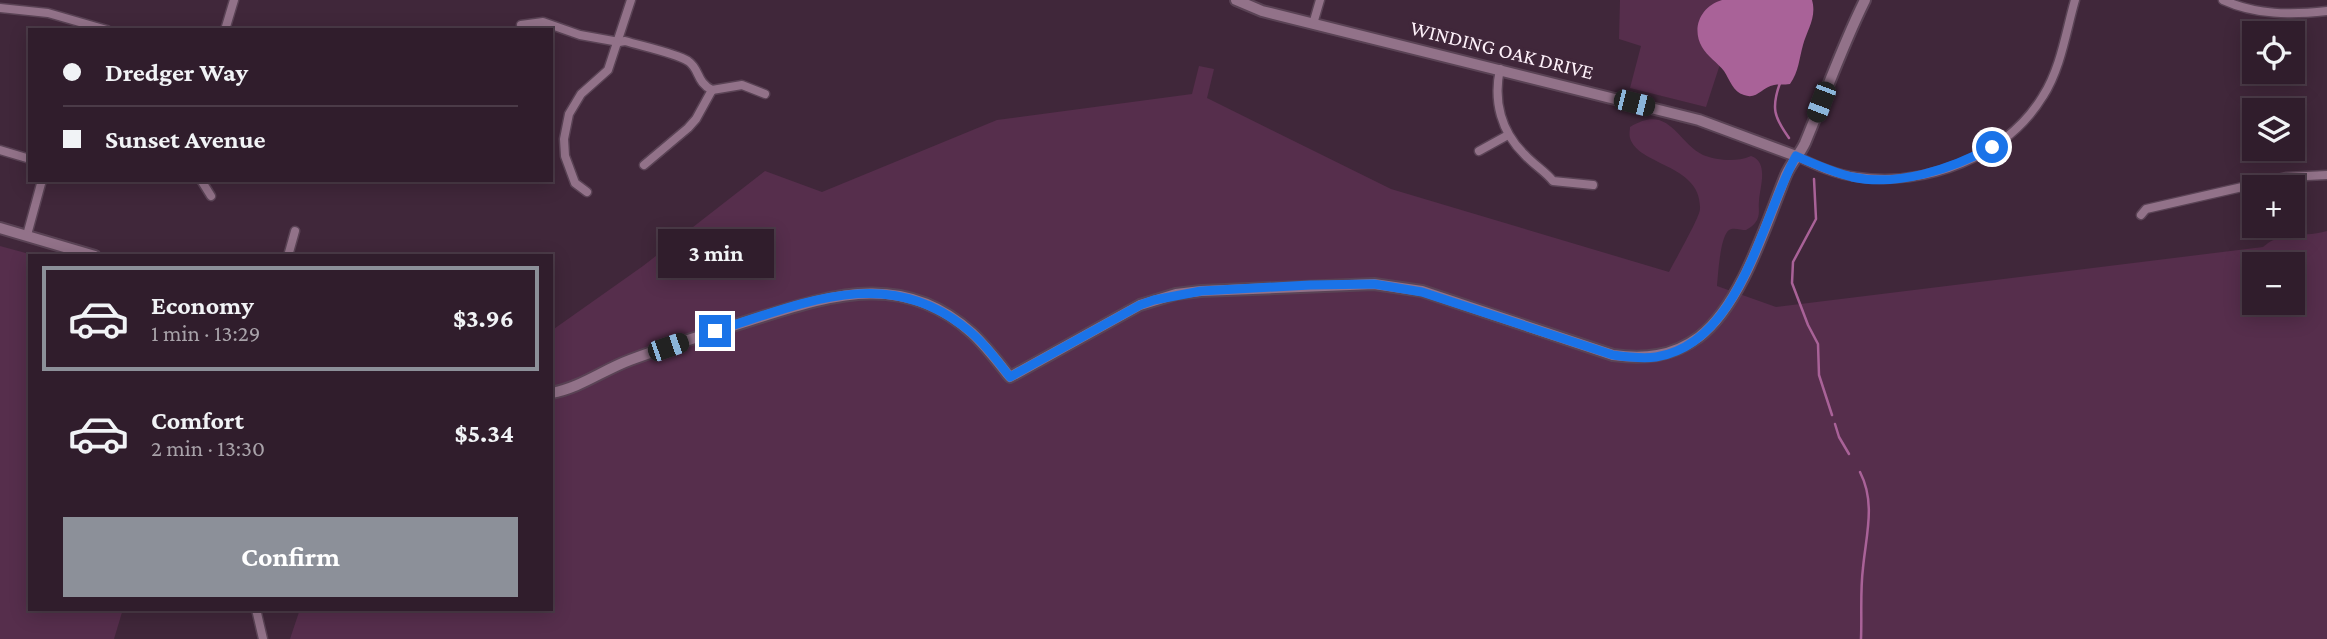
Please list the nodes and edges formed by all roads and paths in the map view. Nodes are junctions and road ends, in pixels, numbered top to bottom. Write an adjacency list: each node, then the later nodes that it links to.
1 (234, 0): 14 (street)
2 (631, 0): 15 (street)
3 (1236, 0): 12 (street, WINDING OAK DRIVE)
4 (1320, 0): 12 (street)
5 (1865, 0): 22 (street)
6 (2075, 0): 22 (street)
7 (2223, 0): 8 (street)
8 (2244, 4): 10 (street)
9 (0, 8): 13 (street)
10 (2327, 11)
11 (521, 24): 15 (street)
12 (1313, 24): 16 (street, WINDING OAK DRIVE)
13 (87, 27)
14 (226, 28)
15 (619, 42): 17 (street); 29 (street)
16 (1500, 69): 19 (street); 22 (street, WINDING OAK DRIVE)
17 (712, 90): 18 (street); 24 (street)
18 (765, 94)
19 (1508, 135): 21 (street); 28 (street)
20 (0, 150): 23 (street)
21 (1479, 151)
22 (1796, 156): 37 (street)
23 (28, 158)
24 (644, 165)
25 (2327, 175): 31 (street)
26 (41, 182): 34 (street)
27 (202, 182): 30 (street)
28 (1592, 185)
29 (587, 192)
30 (211, 196)
31 (2141, 215)
32 (0, 228): 34 (street)
33 (295, 231): 36 (street)
34 (27, 235): 35 (street)
35 (89, 254)
36 (289, 254)
37 (553, 393)
38 (256, 611): 39 (street)
39 (263, 639)

